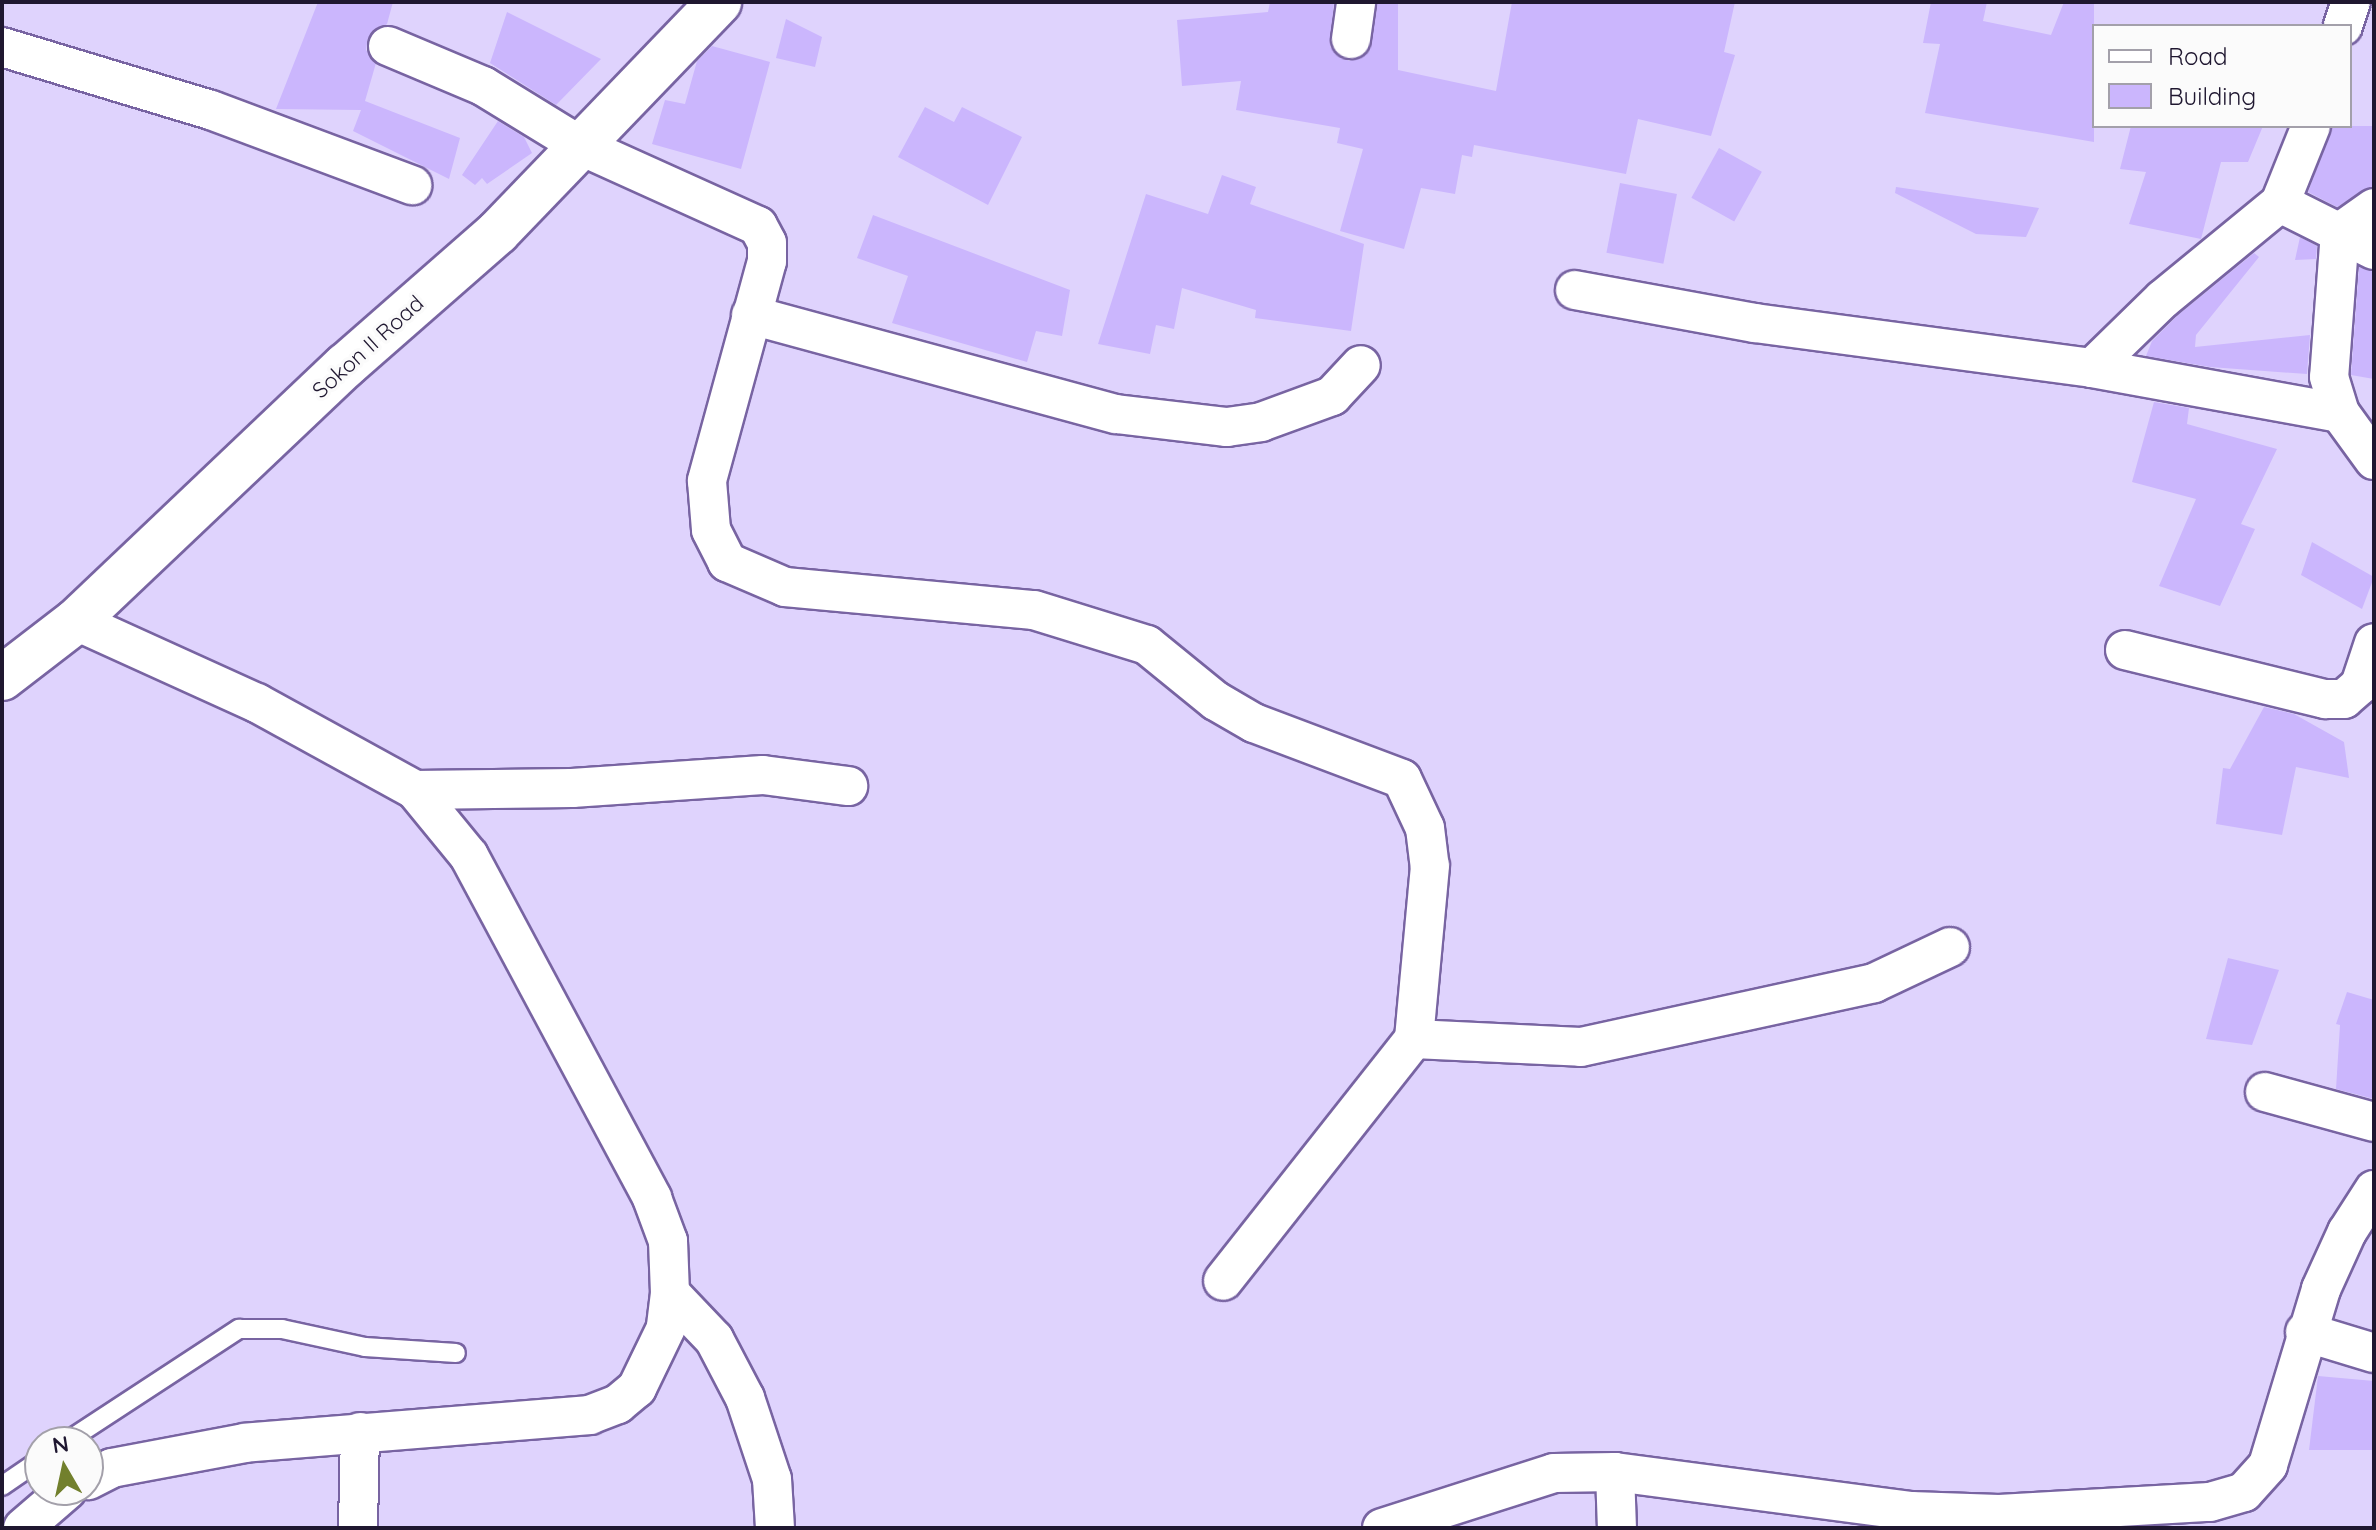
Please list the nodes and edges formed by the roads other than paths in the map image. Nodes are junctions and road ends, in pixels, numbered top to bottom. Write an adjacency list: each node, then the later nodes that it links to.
1 (719, 2): 7 (street, Sokon II Road)
2 (2351, 2): 3 (street)
3 (2344, 24)
4 (388, 46): 7 (street)
5 (2, 47): 8 (street)
6 (2310, 128): 9 (street)
7 (581, 146): 14 (street); 19 (street, Sokon II Road)
8 (412, 185)
9 (2280, 203): 11 (street); 16 (street)
10 (2374, 208): 11 (street)
11 (2340, 232): 12 (street); 17 (street)
12 (2374, 250)
13 (1575, 290): 16 (street)
14 (751, 315): 15 (street); 26 (street)
15 (1361, 365)
16 (2092, 368): 17 (street)
17 (2340, 413): 18 (street)
18 (2374, 460)
19 (76, 621): 22 (street, Sokon II Road); 24 (street)
20 (2374, 643): 21 (street)
21 (2125, 650)
22 (2, 678)
23 (848, 786): 24 (street)
24 (415, 790): 31 (street)
25 (1950, 947): 26 (street)
26 (1414, 1039): 30 (street)
27 (2265, 1092): 28 (street)
28 (2374, 1122)
29 (2374, 1190): 32 (street)
30 (1223, 1281)
31 (670, 1293): 36 (street); 44 (street)
32 (2305, 1332): 34 (street); 39 (street)
33 (456, 1353): 35 (lane)
34 (2374, 1353)
35 (90, 1426)
36 (360, 1432): 38 (street); 43 (street)
37 (24, 1471): 40 (lane)
38 (104, 1472)
39 (1615, 1472): 45 (street); 46 (street)
40 (2, 1486)
41 (48, 1506): 42 (street)
42 (23, 1528)
43 (358, 1528)
44 (775, 1528)
45 (1382, 1528)
46 (1617, 1528)

